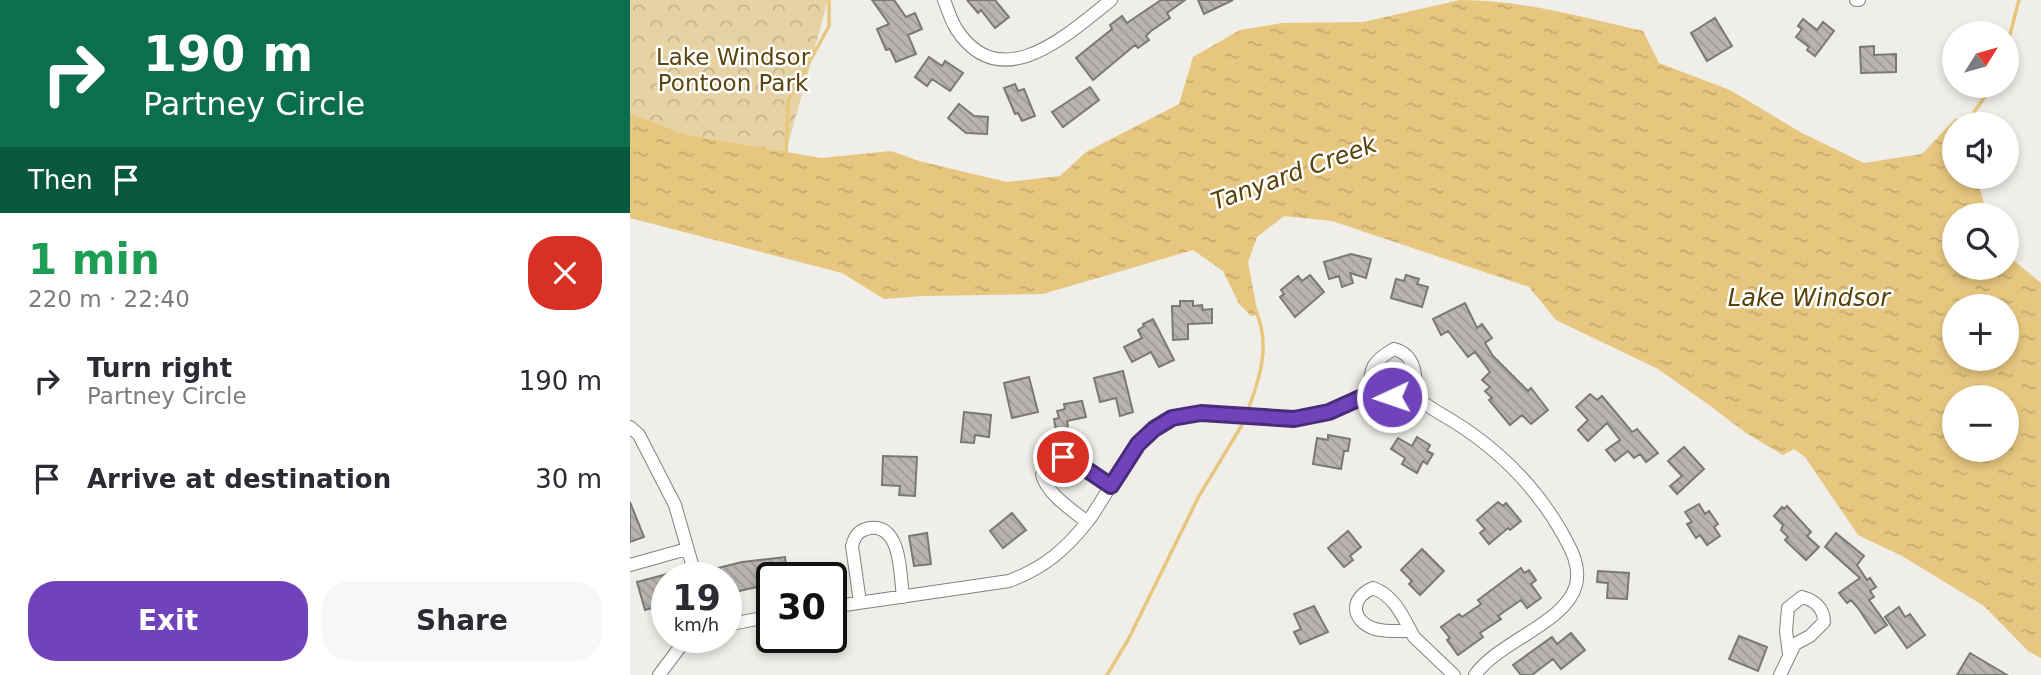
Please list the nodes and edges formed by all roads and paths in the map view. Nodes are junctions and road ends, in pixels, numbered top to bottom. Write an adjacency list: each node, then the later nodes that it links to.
1 (944, 0): 2 (street)
2 (1111, 0)
3 (1369, 394): 4 (street); 4 (street); 6 (street)
4 (1416, 400): 19 (street)
5 (630, 427): 8 (street)
6 (1111, 486): 7 (street); 7 (street)
7 (1087, 522): 11 (street)
8 (687, 549): 9 (street); 10 (street)
9 (691, 562)
10 (630, 565)
11 (903, 597): 12 (street); 12 (street)
12 (860, 602): 13 (street)
13 (847, 604)
14 (1410, 631): 18 (street)
15 (676, 653): 17 (street)
16 (1789, 654): 20 (street)
17 (659, 675)
18 (1454, 675)
19 (1475, 675)
20 (1780, 675)

